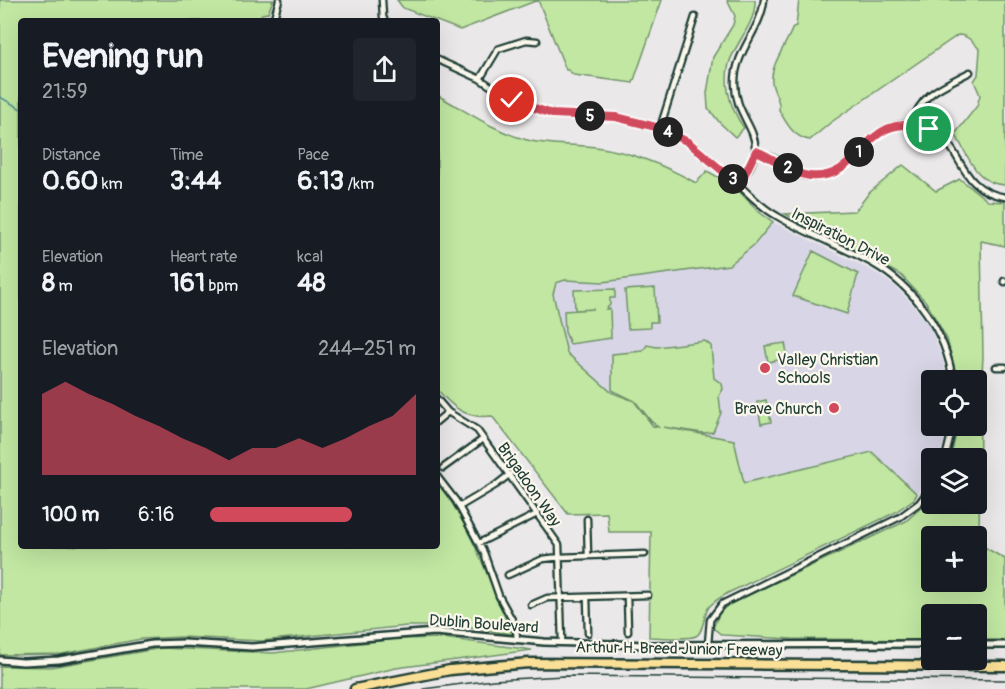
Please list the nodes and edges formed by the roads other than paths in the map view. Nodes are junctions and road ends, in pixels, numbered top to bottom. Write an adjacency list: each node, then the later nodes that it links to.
1 (279, 0): 5 (street)
2 (382, 0): 6 (street)
3 (764, 0): 13 (street)
4 (695, 17): 12 (street)
5 (274, 18)
6 (384, 18)
7 (537, 41): 10 (street)
8 (440, 61): 10 (street, Inspiration Drive)
9 (970, 72): 11 (street)
10 (480, 79): 12 (street, Inspiration Drive)
11 (911, 124): 13 (street); 15 (street)
12 (660, 128): 14 (street, Inspiration Drive)
13 (756, 151): 14 (street)
14 (738, 184): 18 (street, Inspiration Drive)
15 (1005, 196)
16 (996, 367): 17 (street)
17 (1005, 367)
18 (951, 370)
19 (440, 403): 20 (street, Brigadoon Way)
20 (448, 412): 21 (street); 22 (street, Brigadoon Way)
21 (440, 419)
22 (483, 439): 23 (street); 24 (street, Brigadoon Way)
23 (443, 468)
24 (510, 474): 27 (street); 28 (street, Brigadoon Way)
25 (440, 481): 27 (street)
26 (921, 500): 44 (street)
27 (459, 507): 30 (street)
28 (537, 514): 30 (street); 33 (street, Brigadoon Way)
29 (587, 519): 32 (street)
30 (479, 543): 42 (street)
31 (645, 554): 32 (street)
32 (588, 556): 33 (street)
33 (560, 557): 34 (street); 38 (street, Brigadoon Way)
34 (508, 575)
35 (648, 595): 36 (street)
36 (627, 596): 37 (street); 40 (street)
37 (587, 597): 38 (street); 41 (street)
38 (562, 598): 39 (street); 43 (street, Brigadoon Way)
39 (531, 605)
40 (628, 632)
41 (588, 633)
42 (517, 640): 43 (street, Dublin Boulevard); 48 (street, Dublin Boulevard)
43 (562, 642): 44 (street, Dublin Boulevard)
44 (708, 644): 45 (street, Dublin Boulevard)
45 (921, 644)
46 (987, 645): 47 (street)
47 (1005, 645)
48 (0, 660)
49 (1005, 666): 50 (highway, Arthur H. Breed Junior Freeway)
50 (355, 689)

